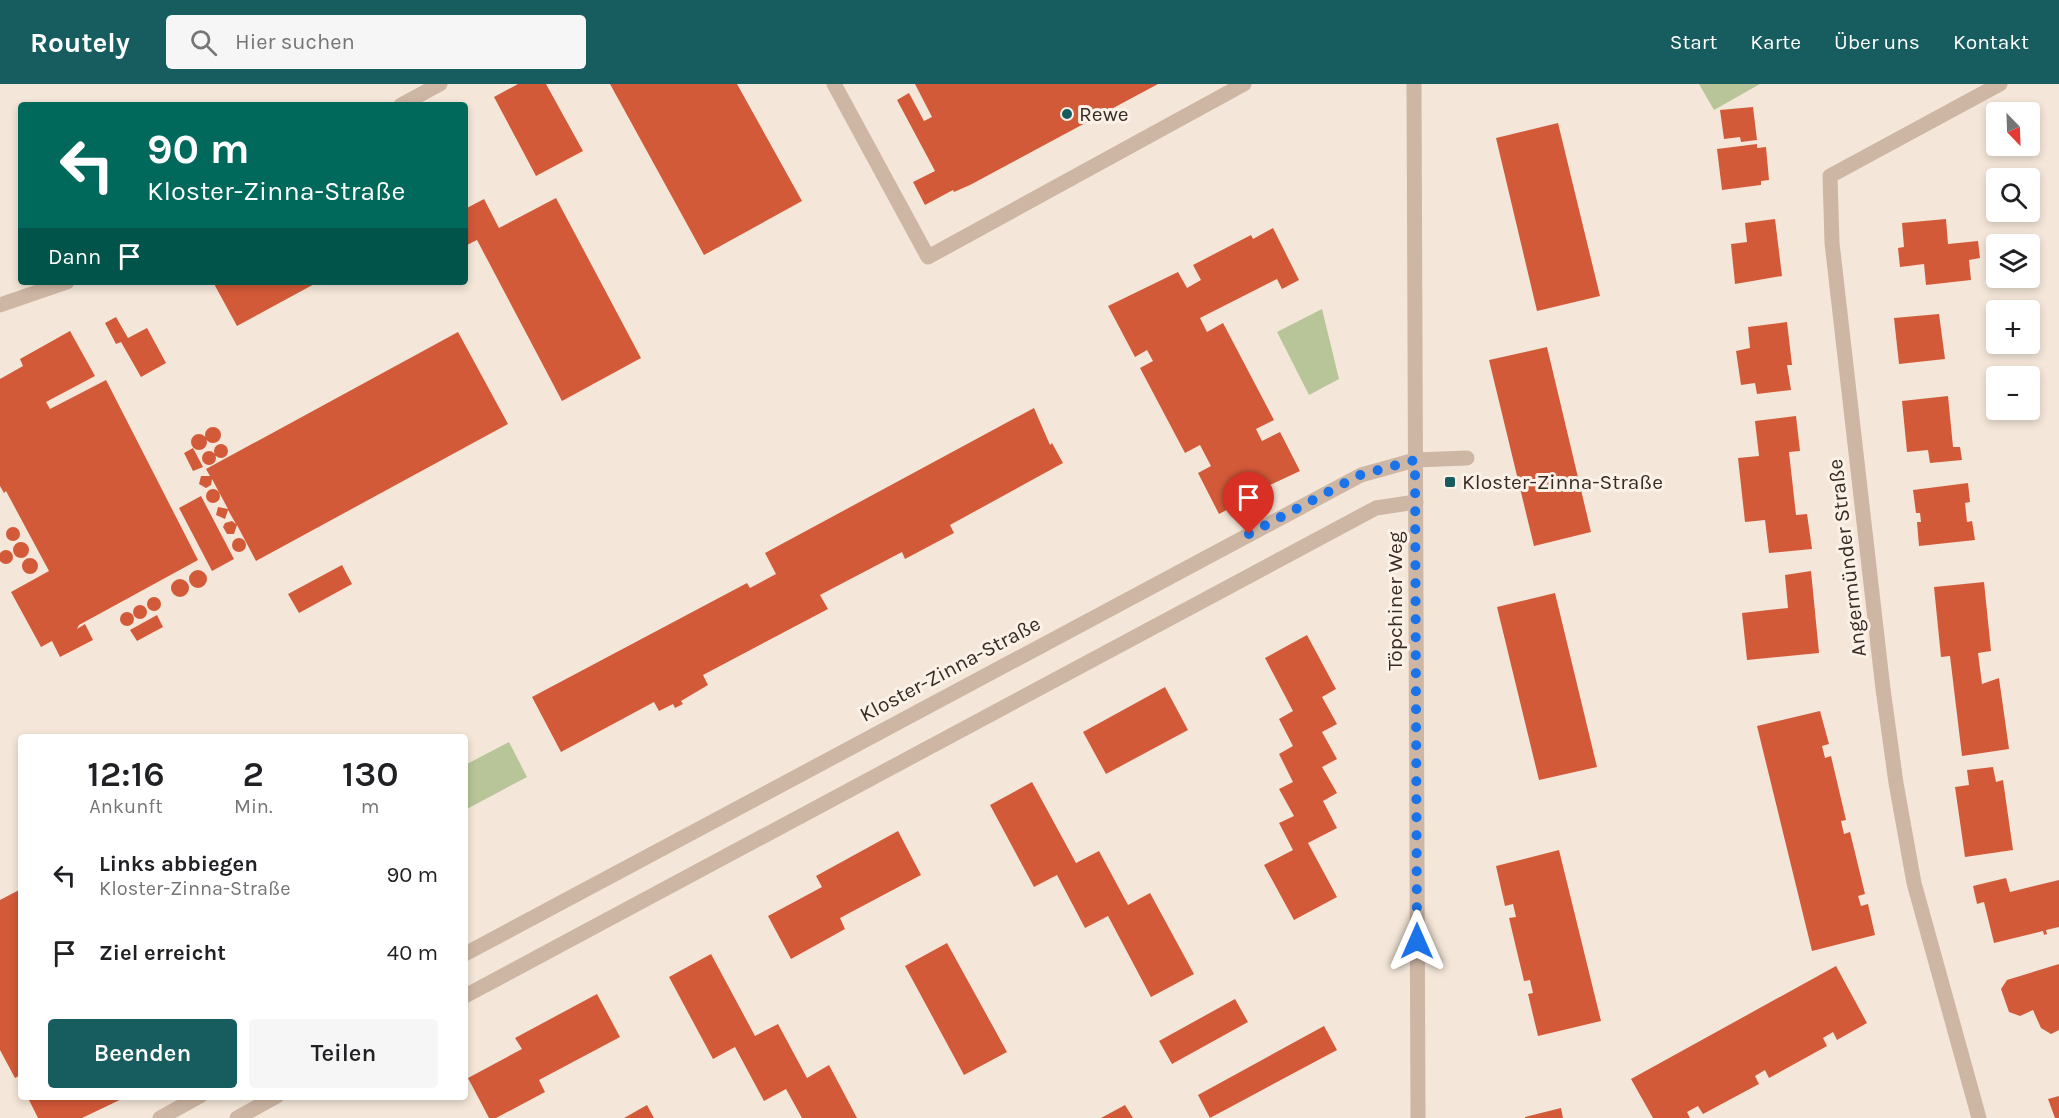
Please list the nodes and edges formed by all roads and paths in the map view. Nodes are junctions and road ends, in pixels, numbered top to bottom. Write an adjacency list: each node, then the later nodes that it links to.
1 (440, 84): 6 (street)
2 (834, 84): 3 (street)
3 (1244, 84)
4 (1414, 84): 10 (street, Töpchiner Weg)
5 (2000, 84): 19 (street, Angermünder Straße)
6 (407, 102)
7 (58, 285): 8 (street)
8 (0, 305)
9 (1467, 459): 10 (street, Kloster-Zinna-Straße)
10 (1415, 460): 11 (street, Töpchiner Weg); 12 (street, Kloster-Zinna-Straße)
11 (1416, 502): 13 (street); 18 (street, Töpchiner Weg)
12 (468, 952)
13 (468, 994)
14 (193, 1100): 16 (street)
15 (270, 1100): 17 (street)
16 (160, 1118)
17 (237, 1118)
18 (1418, 1118)
19 (1979, 1118)

